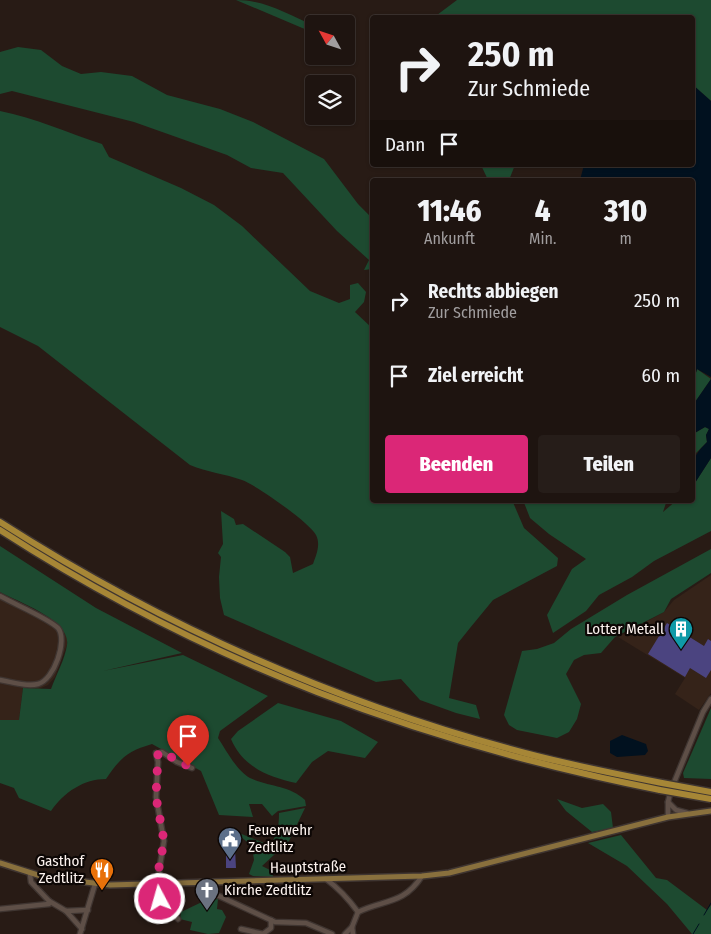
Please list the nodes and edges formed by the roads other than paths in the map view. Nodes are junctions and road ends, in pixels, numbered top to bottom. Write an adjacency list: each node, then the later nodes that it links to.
1 (0, 522): 7 (highway)
2 (0, 530): 7 (highway)
3 (0, 596): 4 (street)
4 (0, 680)
5 (711, 699): 10 (street)
6 (192, 768): 19 (street)
7 (661, 786): 8 (highway, bridge); 9 (highway, bridge)
8 (711, 792)
9 (711, 799)
10 (668, 802): 12 (street); 13 (street)
11 (711, 811): 12 (main road, Hauptstraße)
12 (687, 813): 13 (main road, Hauptstraße)
13 (668, 817): 16 (main road, Hauptstraße)
14 (0, 863): 15 (main road, Hauptstraße)
15 (30, 874): 20 (main road, Hauptstraße); 21 (street)
16 (422, 876): 17 (main road, Hauptstraße); 25 (street)
17 (326, 879): 18 (main road, Hauptstraße); 25 (street)
18 (200, 882): 19 (main road, Hauptstraße); 27 (street)
19 (157, 883): 20 (main road, Hauptstraße); 26 (street)
20 (95, 884): 24 (street)
21 (49, 901): 22 (street); 23 (street)
22 (0, 909)
23 (66, 910): 24 (street); 32 (street)
24 (88, 910): 32 (street)
25 (358, 912): 29 (street)
26 (178, 919)
27 (271, 920): 28 (street); 30 (street)
28 (279, 923): 30 (street); 33 (street)
29 (352, 927): 34 (street); 35 (street)
30 (271, 928): 31 (street)
31 (241, 929)
32 (81, 932)
33 (332, 934)
34 (344, 934)
35 (353, 934)

